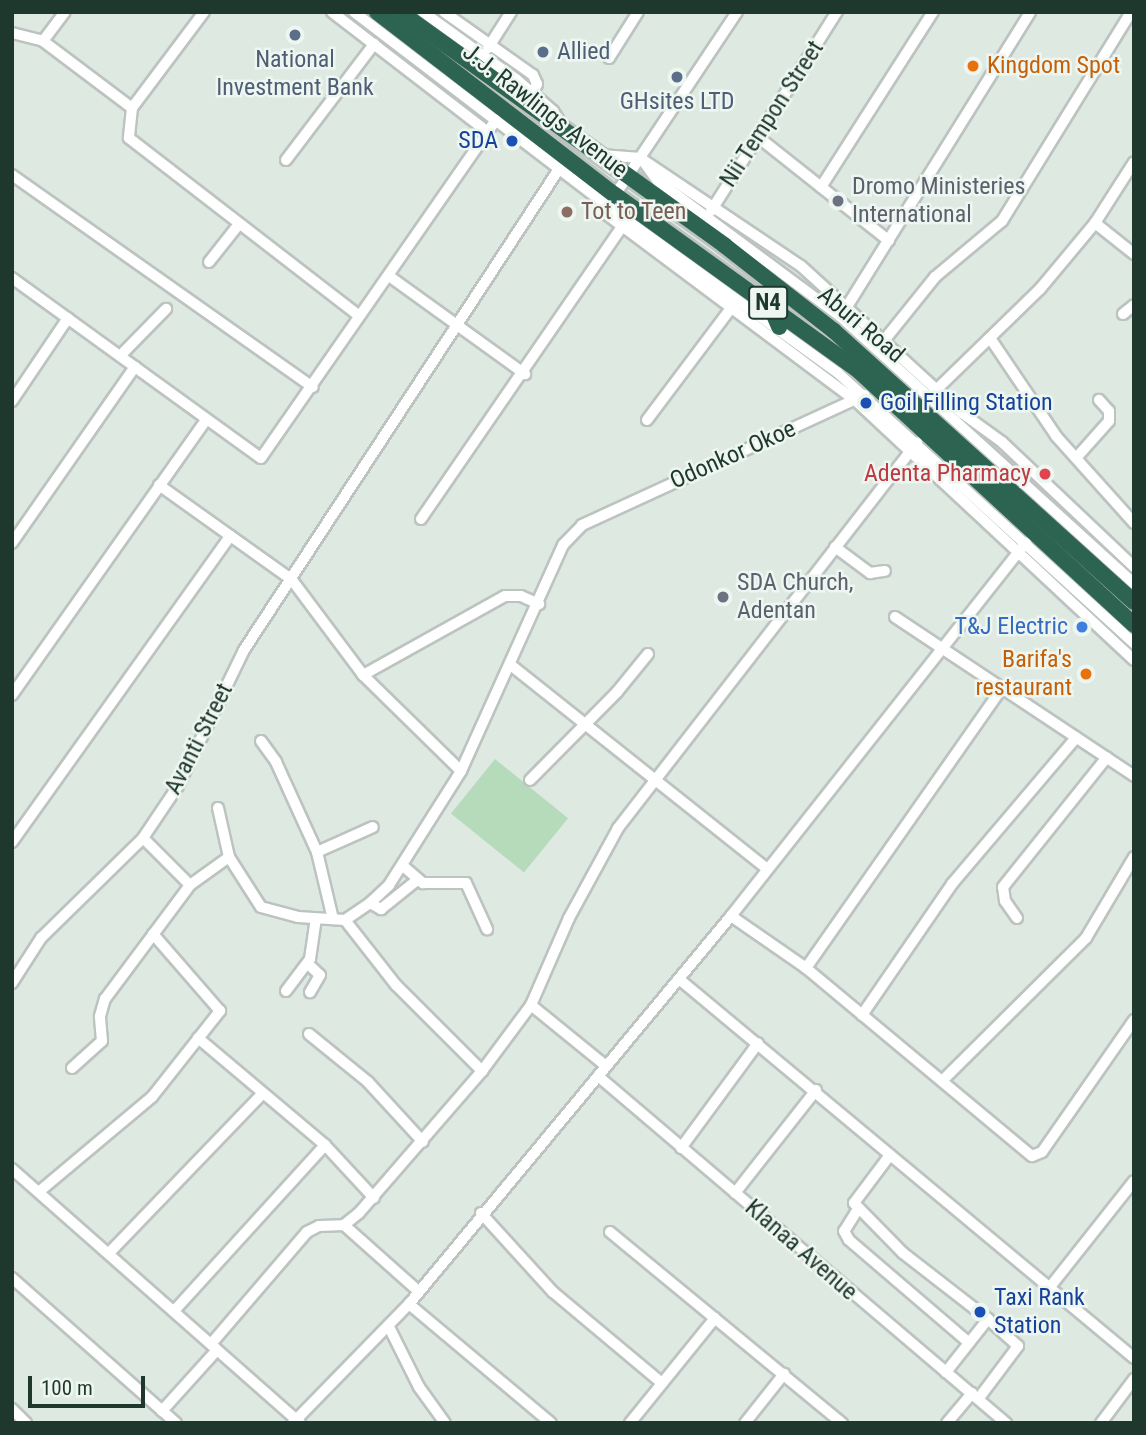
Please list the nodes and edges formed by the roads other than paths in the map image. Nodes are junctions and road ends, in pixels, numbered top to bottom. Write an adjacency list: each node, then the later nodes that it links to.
1 (65, 12): 17 (street)
2 (204, 12): 24 (street)
3 (332, 12): 20 (street)
4 (354, 12): 18 (street)
5 (377, 12): 18 (highway, J.J. Rawlings Avenue / N4)
6 (400, 12): 27 (highway, Aburi Road / N4)
7 (423, 12): 21 (street)
8 (444, 12): 19 (street)
9 (511, 12): 19 (street)
10 (638, 12): 22 (street)
11 (737, 12): 30 (street)
12 (837, 12): 28 (street, Nii Tempon Street)
13 (933, 12): 36 (street)
14 (1030, 12): 41 (street)
15 (1131, 12): 59 (street)
16 (12, 33): 17 (street)
17 (43, 41): 24 (street)
18 (406, 42): 25 (street); 33 (highway, J.J. Rawlings Avenue / N4)
19 (492, 43): 21 (street); 23 (street)
20 (374, 44): 26 (street); 31 (street)
21 (484, 54): 23 (street)
22 (609, 58)
23 (533, 93): 27 (street)
24 (132, 108): 40 (street)
25 (496, 120): 26 (street); 33 (street)
26 (488, 132): 46 (street)
27 (566, 133): 29 (highway, Aburi Road / N4)
28 (758, 137): 36 (street); 37 (street, Nii Tempon Street)
29 (598, 155): 30 (street); 35 (highway, Aburi Road / N4)
30 (641, 158): 35 (street); 37 (street)
31 (286, 160)
32 (1134, 162): 39 (street)
33 (559, 166): 35 (highway, J.J. Rawlings Avenue / N4); 38 (street); 56 (street, Avanti Street)
34 (12, 175): 64 (street)
35 (621, 186): 42 (highway, Aburi Road / N4); 49 (highway, J.J. Rawlings Avenue / N4)
36 (821, 187): 41 (street)
37 (710, 211): 43 (street); 52 (street)
38 (625, 223): 48 (street); 63 (street)
39 (1095, 223): 44 (street); 58 (street)
40 (239, 224): 45 (street); 54 (street)
41 (889, 241): 52 (street)
42 (723, 245): 43 (highway); 85 (highway, Aburi Road / N4)
43 (754, 250): 52 (street)
44 (1134, 254)
45 (209, 262)
46 (389, 276): 54 (street); 56 (street)
47 (12, 278): 55 (street)
48 (736, 302): 57 (street); 66 (street); 70 (street)
49 (769, 303): 57 (highway); 80 (highway, J.J. Rawlings Avenue / N4)
50 (1134, 305): 53 (street)
51 (166, 309): 61 (street)
52 (844, 312): 59 (street); 60 (street)
53 (1123, 314)
54 (359, 316): 64 (street)
55 (68, 318): 61 (street); 68 (street)
56 (456, 325): 63 (street); 83 (street, Avanti Street)
57 (779, 327): 66 (street)
58 (990, 338): 65 (street); 72 (street)
59 (885, 340): 60 (street); 65 (street)
60 (877, 350): 65 (street)
61 (120, 356): 62 (street)
62 (135, 367): 69 (street); 77 (street)
63 (525, 374): 74 (street)
64 (313, 387): 69 (street)
65 (933, 394): 81 (street); 84 (street)
66 (860, 398): 71 (street); 86 (street, Odonkor Okoe)
67 (1099, 400): 72 (street)
68 (12, 401)
69 (206, 420): 73 (street)
70 (647, 420)
71 (914, 445): 78 (street); 79 (street)
72 (1077, 457): 75 (street)
73 (159, 485): 76 (street); 96 (street)
74 (421, 519)
75 (1134, 523)
76 (230, 536): 83 (street); 108 (street)
77 (12, 543)
78 (835, 547): 82 (street); 102 (street)
79 (1023, 547): 80 (street); 90 (street); 92 (street)
80 (1052, 559): 88 (highway, J.J. Rawlings Avenue / N4); 89 (street)
81 (1134, 567)
82 (885, 571)
83 (292, 580): 94 (street); 107 (street, Avanti Street)
84 (1134, 584)
85 (1134, 602)
86 (539, 604): 93 (street, Odonkor Okoe); 94 (street)
87 (895, 617): 90 (street)
88 (1134, 625)
89 (1134, 643)
90 (945, 649): 95 (street); 113 (street)
91 (648, 654): 97 (street)
92 (1134, 660)
93 (512, 666): 97 (street); 101 (street, Odonkor Okoe)
94 (363, 675): 101 (street)
95 (1002, 688): 98 (street); 124 (street)
96 (12, 695)
97 (586, 722): 102 (street); 104 (street)
98 (1076, 738): 100 (street); 130 (street)
99 (261, 741): 109 (street)
100 (1107, 757): 103 (street); 119 (street)
101 (461, 771): 112 (street, Odonkor Okoe)
102 (656, 776): 113 (street); 129 (street)
103 (1134, 776)
104 (530, 780)
105 (218, 808): 110 (street)
106 (373, 827): 109 (street)
107 (143, 838): 115 (street); 126 (street, Avanti Street)
108 (12, 842)
109 (317, 852): 120 (street)
110 (229, 857): 115 (street); 118 (street)
111 (1134, 857): 139 (street)
112 (402, 865): 114 (street); 116 (street, Odonkor Okoe)
113 (766, 869): 117 (street)
114 (416, 881): 116 (street); 121 (street)
115 (190, 885): 122 (street)
116 (370, 904): 120 (street)
117 (731, 916): 124 (street); 125 (street)
118 (316, 918): 120 (street); 123 (street)
119 (1017, 918)
120 (339, 919): 137 (street)
121 (487, 929)
122 (153, 934): 133 (street); 136 (street)
123 (308, 964): 127 (street); 128 (street)
124 (806, 968): 130 (street)
125 (679, 979): 134 (street); 135 (street)
126 (12, 983)
127 (286, 991)
128 (310, 992)
129 (531, 1005): 135 (street); 137 (street)
130 (862, 1015): 139 (street)
131 (1134, 1020): 139 (street)
132 (309, 1034): 142 (street)
133 (198, 1038): 141 (street); 148 (street)
134 (758, 1043): 140 (street); 144 (street)
135 (606, 1066): 138 (street)
136 (72, 1068)
137 (482, 1071): 142 (street)
138 (598, 1076): 144 (street, Klanaa Avenue); 152 (street)
139 (942, 1082)
140 (816, 1090): 145 (street); 149 (street)
141 (262, 1094): 143 (street); 155 (street)
142 (423, 1142): 150 (street)
143 (325, 1144): 150 (street); 160 (street)
144 (681, 1147): 149 (street, Klanaa Avenue)
145 (890, 1155): 151 (street); 157 (street)
146 (12, 1169): 148 (street)
147 (1134, 1181): 157 (street)
148 (41, 1190): 155 (street)
149 (735, 1194): 167 (street, Klanaa Avenue)
150 (374, 1198): 153 (street)
151 (858, 1209): 162 (street); 164 (street)
152 (481, 1213): 158 (street); 170 (street)
153 (344, 1225): 158 (street); 165 (street)
154 (610, 1232): 161 (street)
155 (110, 1252): 160 (street)
156 (12, 1278): 173 (street)
157 (1050, 1287): 166 (street)
158 (418, 1292): 159 (street)
159 (409, 1304): 163 (street); 179 (street)
160 (174, 1311): 165 (street)
161 (715, 1318): 168 (street); 170 (street)
162 (988, 1320): 164 (street); 171 (street)
163 (389, 1327): 175 (street); 178 (street)
164 (969, 1343): 167 (street)
165 (214, 1347): 172 (street); 175 (street)
166 (1134, 1359)
167 (946, 1372): 171 (street, Klanaa Avenue)
168 (784, 1374): 181 (street); 182 (street)
169 (1134, 1379): 185 (street)
170 (662, 1383): 180 (street)
171 (975, 1396): 183 (street); 184 (street, Klanaa Avenue)
172 (175, 1397): 173 (street); 177 (street)
173 (162, 1411): 177 (street)
174 (13, 1413): 176 (street)
175 (296, 1422)
176 (26, 1423)
177 (176, 1423)
178 (445, 1423)
179 (551, 1423)
180 (630, 1423)
181 (745, 1423)
182 (842, 1423)
183 (947, 1423)
184 (1006, 1423)
185 (1101, 1423)

